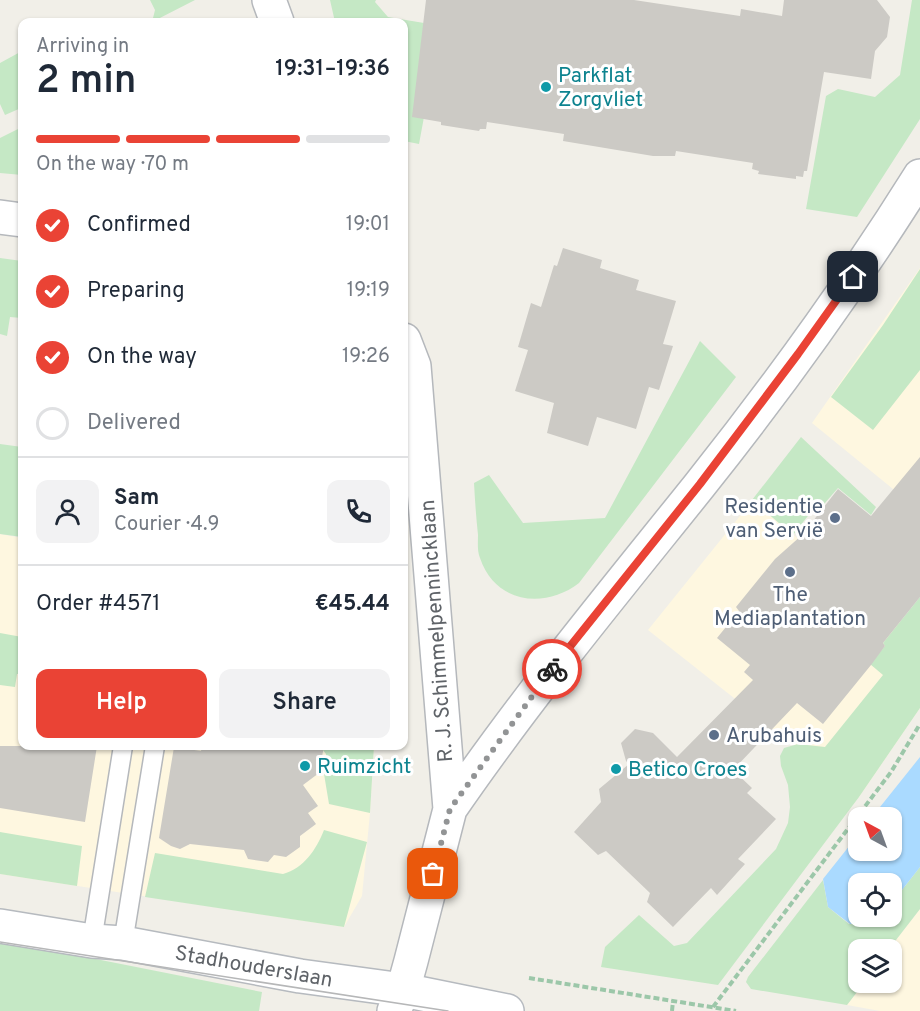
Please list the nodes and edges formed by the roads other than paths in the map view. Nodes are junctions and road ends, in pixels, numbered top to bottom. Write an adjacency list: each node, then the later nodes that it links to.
1 (269, 0): 2 (street)
2 (276, 18)
3 (920, 176): 9 (street)
4 (0, 217): 5 (street)
5 (18, 219)
6 (408, 350): 9 (street, R. J. Schimmelpennincklaan)
7 (123, 750): 11 (lane)
8 (154, 750): 11 (lane)
9 (450, 809): 12 (street, R. J. Schimmelpennincklaan)
10 (0, 926): 11 (street, Stadhouderslaan)
11 (107, 942): 12 (street, Stadhouderslaan)
12 (399, 1000): 13 (street, Stadhouderslaan)
13 (507, 1011)

